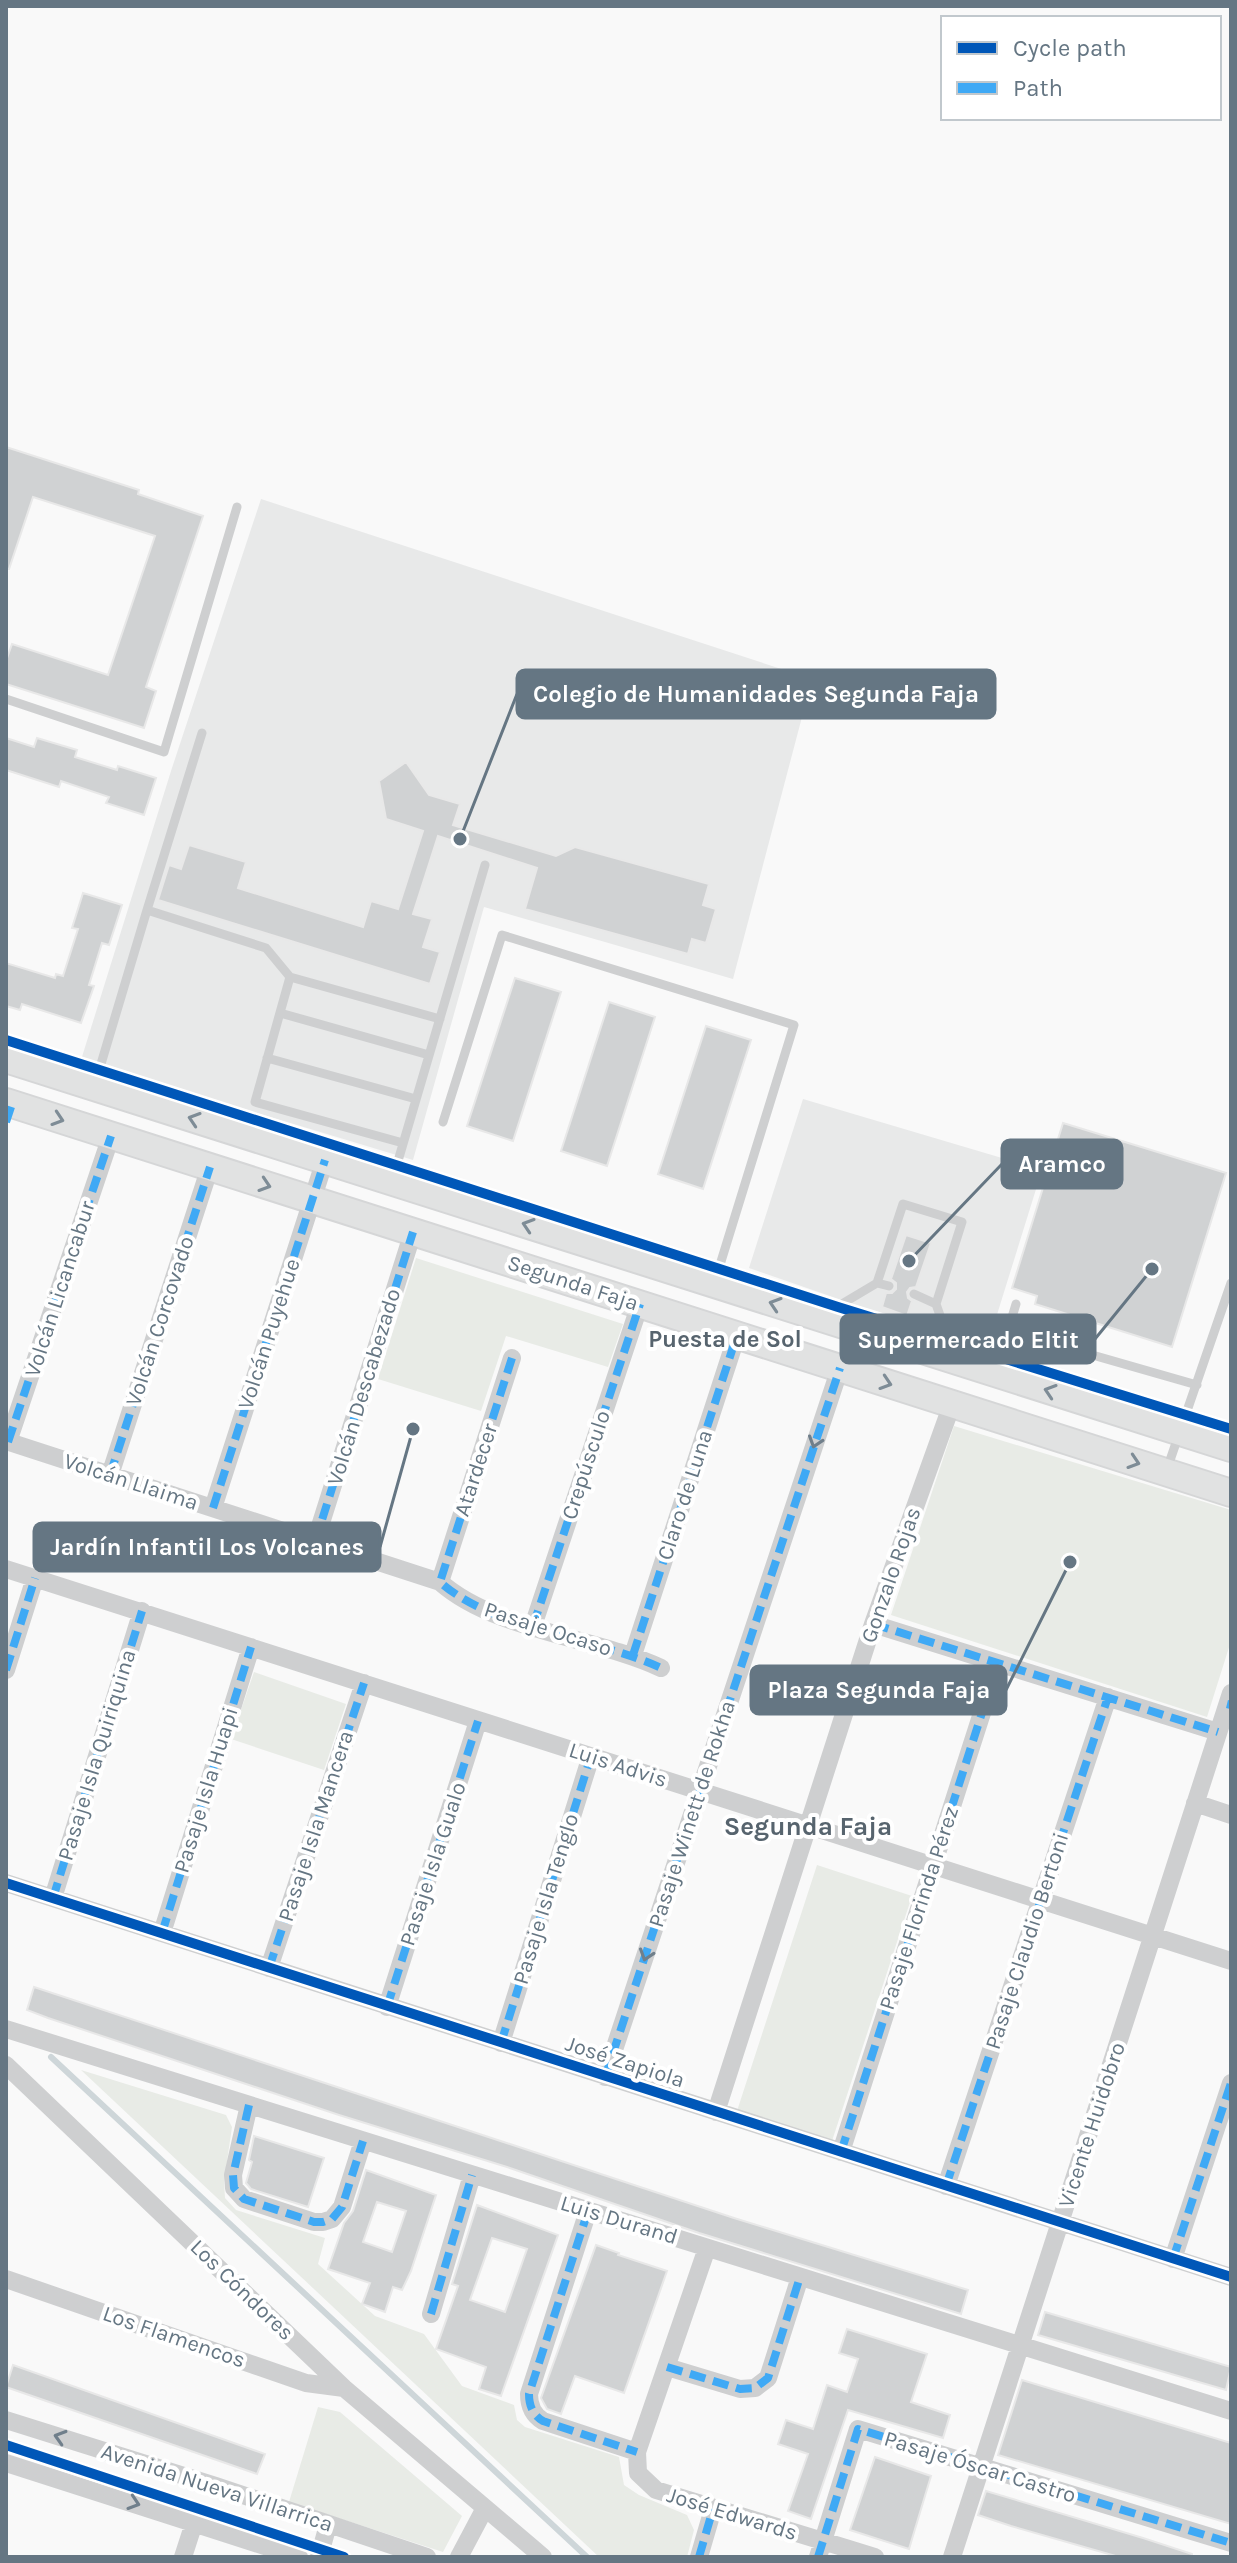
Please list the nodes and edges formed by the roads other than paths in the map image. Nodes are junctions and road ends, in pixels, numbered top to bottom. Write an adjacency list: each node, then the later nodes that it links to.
1 (237, 507): 2 (lane)
2 (6, 699)
3 (202, 733): 5 (lane)
4 (485, 865): 8 (lane)
5 (147, 910): 6 (lane); 12 (lane)
6 (290, 977): 7 (lane); 8 (lane)
7 (280, 1013): 9 (lane); 10 (lane)
8 (440, 1019): 9 (lane)
9 (429, 1055): 13 (lane)
10 (267, 1058): 13 (lane); 17 (lane)
11 (6, 1059): 12 (main road, Segunda Faja)
12 (94, 1087): 18 (main road, Segunda Faja, one-way to 12)
13 (416, 1099): 17 (lane)
14 (8, 1109): 16 (main road, Segunda Faja, one-way to 16)
15 (443, 1122): 23 (lane)
16 (111, 1136): 19 (main road, Segunda Faja); 41 (street, Volcán Licancabur)
17 (403, 1143): 20 (lane)
18 (325, 1160): 20 (main road, Segunda Faja); 21 (street, Volcán Puyehue)
19 (210, 1167): 21 (main road, Segunda Faja, one-way to 21); 44 (street, Volcán Corcovado)
20 (392, 1181): 31 (main road, Segunda Faja, one-way to 20)
21 (312, 1200): 22 (main road, Segunda Faja); 46 (street, Volcán Puyehue)
22 (413, 1232): 28 (main road, Segunda Faja); 47 (street, Volcán Descabezado)
23 (719, 1268)
24 (877, 1283): 26 (lane); 29 (lane); 31 (lane)
25 (1231, 1283): 38 (lane)
26 (889, 1286)
27 (914, 1294): 29 (lane)
28 (640, 1304): 32 (main road, Segunda Faja); 53 (street, Crepúsculo)
29 (936, 1304): 35 (lane)
30 (1016, 1304): 37 (lane)
31 (818, 1317): 35 (main road, Segunda Faja)
32 (737, 1335): 36 (main road, Segunda Faja); 55 (street, Claro de Luna)
33 (1068, 1348): 38 (lane)
34 (512, 1358): 50 (street, Atardecer)
35 (965, 1364): 37 (main road, Segunda Faja)
36 (840, 1368): 39 (main road, Segunda Faja, one-way to 39); 65 (street, Pasaje Winett de Rokha, one-way to 65)
37 (995, 1373): 40 (main road, Segunda Faja, one-way to 37)
38 (1197, 1385): 40 (lane)
39 (952, 1404): 43 (main road, Segunda Faja, one-way to 43); 52 (street, Gonzalo Rojas)
40 (1181, 1432): 42 (main road, Segunda Faja); 43 (lane)
41 (7, 1441): 44 (street, Volcán Llaima)
42 (1231, 1448)
43 (1166, 1472): 45 (main road, Segunda Faja)
44 (110, 1475): 46 (street, Volcán Llaima)
45 (1231, 1493)
46 (213, 1508): 47 (street, Volcán Llaima)
47 (315, 1542): 50 (street, Volcán Llaima)
48 (6, 1569): 49 (street, Luis Advis)
49 (35, 1578): 51 (street, Luis Advis); 58 (street)
50 (440, 1582): 53 (street, Pasaje Ocaso)
51 (142, 1611): 54 (street, Luis Advis); 71 (street, Pasaje Isla Quiriquina)
52 (873, 1624): 56 (street); 68 (street, Gonzalo Rojas)
53 (533, 1626): 55 (street, Pasaje Ocaso)
54 (251, 1647): 59 (street, Luis Advis); 73 (street, Pasaje Isla Huapi)
55 (633, 1655): 57 (street, Pasaje Ocaso)
56 (998, 1663): 60 (street); 69 (street, Pasaje Florinda Pérez)
57 (661, 1668)
58 (6, 1670)
59 (364, 1683): 62 (street, Luis Advis); 76 (street, Pasaje Isla Mancera)
60 (1108, 1697): 63 (street); 72 (street, Pasaje Claudio Bertoni)
61 (1230, 1700): 63 (street, Vicente Huidobro)
62 (478, 1721): 64 (street, Luis Advis); 77 (street, Pasaje Isla Gualo)
63 (1218, 1732): 66 (street, Vicente Huidobro)
64 (591, 1756): 65 (street, Luis Advis); 79 (street, Pasaje Isla Tenglo)
65 (700, 1791): 68 (street, Luis Advis); 81 (street, Pasaje Winett de Rokha, one-way to 81)
66 (1195, 1803): 67 (street); 74 (street, Vicente Huidobro)
67 (1231, 1815)
68 (808, 1826): 69 (street, Luis Advis); 84 (street, Gonzalo Rojas)
69 (933, 1865): 72 (street, Luis Advis); 86 (street, Pasaje Florinda Pérez)
70 (6, 1883): 71 (street, José Zapiola)
71 (53, 1898): 73 (street, José Zapiola)
72 (1040, 1900): 74 (street, Luis Advis); 88 (street, Pasaje Claudio Bertoni)
73 (162, 1933): 76 (street, José Zapiola)
74 (1153, 1936): 75 (street, Luis Advis); 90 (street, Vicente Huidobro)
75 (1231, 1961)
76 (269, 1968): 77 (street, José Zapiola)
77 (387, 2007): 79 (street, José Zapiola)
78 (6, 2029): 83 (street, Luis Durand)
79 (501, 2043): 81 (street, José Zapiola)
80 (6, 2065): 99 (street, Los Cóndores)
81 (605, 2077): 84 (street, José Zapiola)
82 (1231, 2083): 92 (street)
83 (249, 2105): 85 (street, Luis Durand); 85 (street)
84 (716, 2112): 86 (street, José Zapiola)
85 (363, 2141): 87 (street, Luis Durand)
86 (841, 2152): 88 (street, José Zapiola)
87 (472, 2175): 89 (street, Luis Durand); 96 (street)
88 (946, 2186): 90 (street, José Zapiola)
89 (588, 2211): 91 (street, Luis Durand); 102 (street)
90 (1060, 2223): 92 (street, José Zapiola); 97 (street, Vicente Huidobro)
91 (707, 2248): 93 (street, Luis Durand); 98 (street)
92 (1173, 2259): 94 (street, José Zapiola)
93 (800, 2277): 97 (street, Luis Durand); 98 (street)
94 (1231, 2277)
95 (6, 2279): 99 (street, Los Flamencos)
96 (431, 2314)
97 (1020, 2346): 100 (street, Luis Durand); 104 (street, Vicente Huidobro)
98 (667, 2367): 102 (street)
99 (344, 2388): 105 (street, Los Cóndores)
100 (1231, 2411)
101 (6, 2420): 108 (street, Avenida Nueva Villarrica, one-way to 101)
102 (637, 2452): 106 (street, José Edwards)
103 (6, 2463): 107 (street, Avenida Nueva Villarrica, one-way to 107)
104 (981, 2467): 109 (street, Pasaje Óscar Castro); 110 (street, Pasaje Óscar Castro); 119 (street, Vicente Huidobro)
105 (485, 2508): 115 (street); 116 (street, Los Cóndores)
106 (713, 2509): 110 (street, José Edwards); 117 (street)
107 (194, 2523): 111 (street); 112 (street, Avenida Nueva Villarrica)
108 (328, 2525): 113 (street); 114 (street, Avenida Nueva Villarrica)
109 (1231, 2543)
110 (820, 2550): 118 (street, José Edwards)
111 (183, 2557)
112 (299, 2557)
113 (319, 2557)
114 (427, 2557)
115 (459, 2557)
116 (543, 2557)
117 (699, 2557)
118 (875, 2557)
119 (952, 2557)

